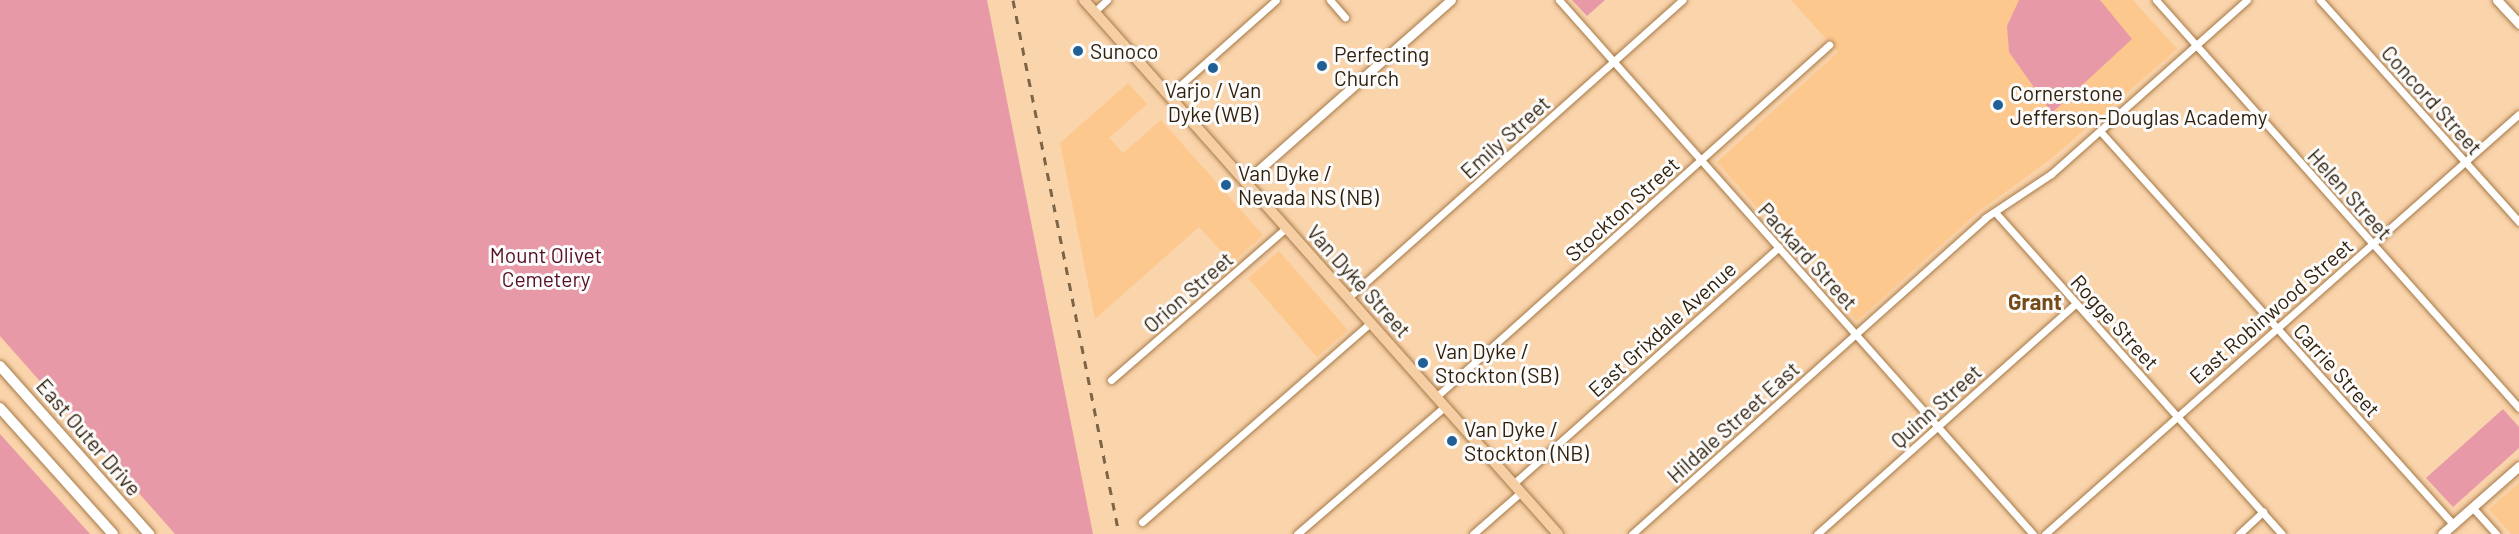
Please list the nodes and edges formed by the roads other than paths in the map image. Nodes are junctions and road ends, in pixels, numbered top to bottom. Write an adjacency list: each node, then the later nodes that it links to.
1 (1084, 0): 12 (main road, Van Dyke Street)
2 (1107, 0): 12 (street)
3 (1276, 0): 18 (street)
4 (1330, 0): 13 (street)
5 (1451, 0): 23 (street)
6 (1559, 0): 17 (street, Packard Street)
7 (1683, 0): 17 (street, Emily Street)
8 (2156, 0): 16 (street, Helen Street)
9 (2247, 0): 16 (street, Hildale Street East)
10 (2320, 0): 22 (street, Concord Street)
11 (2497, 0): 14 (street)
12 (1094, 12): 18 (main road, Van Dyke Street)
13 (1345, 17)
14 (2519, 24)
15 (1829, 45): 21 (street, Stockton Street)
16 (2196, 45): 20 (street, Hildale Street East); 27 (street, Helen Street)
17 (1614, 62): 21 (street, Packard Street); 29 (street, Emily Street)
18 (1168, 96): 23 (main road, Van Dyke Street)
19 (2519, 114): 22 (street, East Robinwood Street)
20 (2100, 131): 24 (street, Hildale Street East); 32 (street, Carrie Street)
21 (1701, 160): 28 (street, Packard Street); 36 (street, Stockton Street)
22 (2465, 162): 25 (street, Concord Street); 27 (street, East Robinwood Street)
23 (1245, 182): 26 (main road, Van Dyke Street)
24 (1995, 212): 30 (street, Rogge Street); 33 (street, Hildale Street East)
25 (2519, 222)
26 (1286, 228): 29 (main road, Van Dyke Street); 35 (street, Orion Street)
27 (2372, 244): 32 (street, East Robinwood Street); 39 (street, Helen Street)
28 (1779, 247): 33 (street, Packard Street); 43 (street, East Grixdale Avenue)
29 (1348, 298): 31 (main road, Van Dyke Street)
30 (2076, 303): 40 (street, Rogge Street); 41 (street, Quinn Street)
31 (1370, 323): 36 (main road, Van Dyke Street); 47 (street)
32 (2276, 327): 40 (street, East Robinwood Street); 48 (street, Carrie Street)
33 (1856, 334): 41 (street, Packard Street); 54 (street, Hildale Street East)
34 (0, 366): 50 (main road, East Outer Drive)
35 (1112, 380)
36 (1436, 397): 37 (main road, Van Dyke Street)
37 (1444, 407): 43 (main road, Van Dyke Street); 51 (street)
38 (0, 408): 49 (main road)
39 (2519, 408)
40 (2177, 416): 46 (street, Rogge Street); 57 (street, East Robinwood Street)
41 (1937, 426): 55 (street, Quinn Street); 56 (street, Packard Street)
42 (2519, 466): 45 (street)
43 (1513, 483): 44 (main road, Van Dyke Street)
44 (1521, 492): 52 (street); 53 (main road, Van Dyke Street)
45 (2472, 507): 48 (street); 61 (street)
46 (2263, 512): 58 (street); 59 (street, Rogge Street)
47 (1142, 522)
48 (2452, 524): 60 (street)
49 (113, 534)
50 (148, 534)
51 (1297, 534)
52 (1473, 534)
53 (1558, 534)
54 (1632, 534)
55 (1818, 534)
56 (2032, 534)
57 (2044, 534)
58 (2239, 534)
59 (2282, 534)
60 (2442, 534)
61 (2496, 534)

